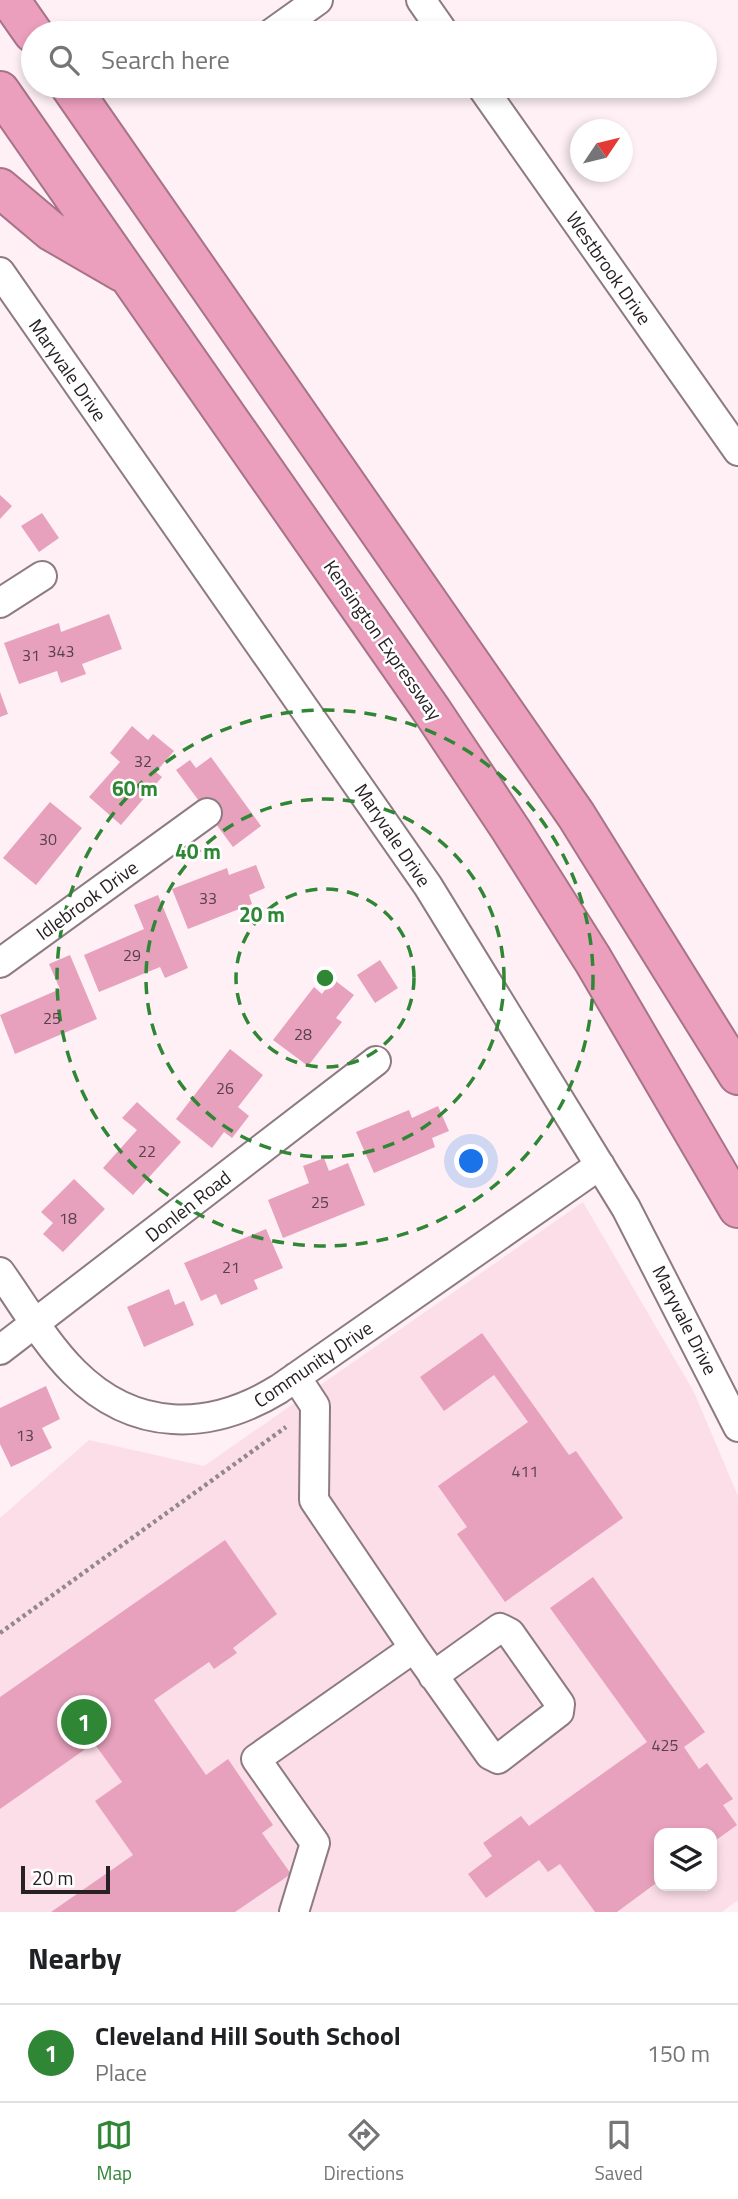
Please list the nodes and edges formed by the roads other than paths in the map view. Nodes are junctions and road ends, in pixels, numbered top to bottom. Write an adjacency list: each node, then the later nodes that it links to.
1 (10, 0): 4 (highway)
2 (318, 0): 5 (street)
3 (421, 0): 6 (street)
4 (25, 21)
5 (289, 21)
6 (436, 21)
7 (0, 91): 12 (highway, Kensington Expressway)
8 (78, 98): 19 (highway)
9 (489, 98): 13 (street, Westbrook Drive)
10 (0, 188): 12 (highway)
11 (0, 271): 20 (street, Maryvale Drive)
12 (132, 278): 21 (highway, Kensington Expressway)
13 (738, 451)
14 (42, 576): 15 (street)
15 (0, 603)
16 (207, 813): 17 (street, Idlebrook Drive)
17 (0, 963)
18 (376, 1061): 23 (street, Donlen Road)
19 (738, 1075)
20 (600, 1165): 25 (street, Community Drive); 26 (street, Maryvale Drive)
21 (738, 1208)
22 (0, 1272): 23 (street, Community Drive)
23 (36, 1322): 24 (street, Donlen Road); 25 (street, Community Drive)
24 (0, 1350)
25 (296, 1377): 27 (street)
26 (738, 1427)
27 (414, 1648): 28 (street); 29 (street)
28 (433, 1676): 28 (street)
29 (294, 1912)

